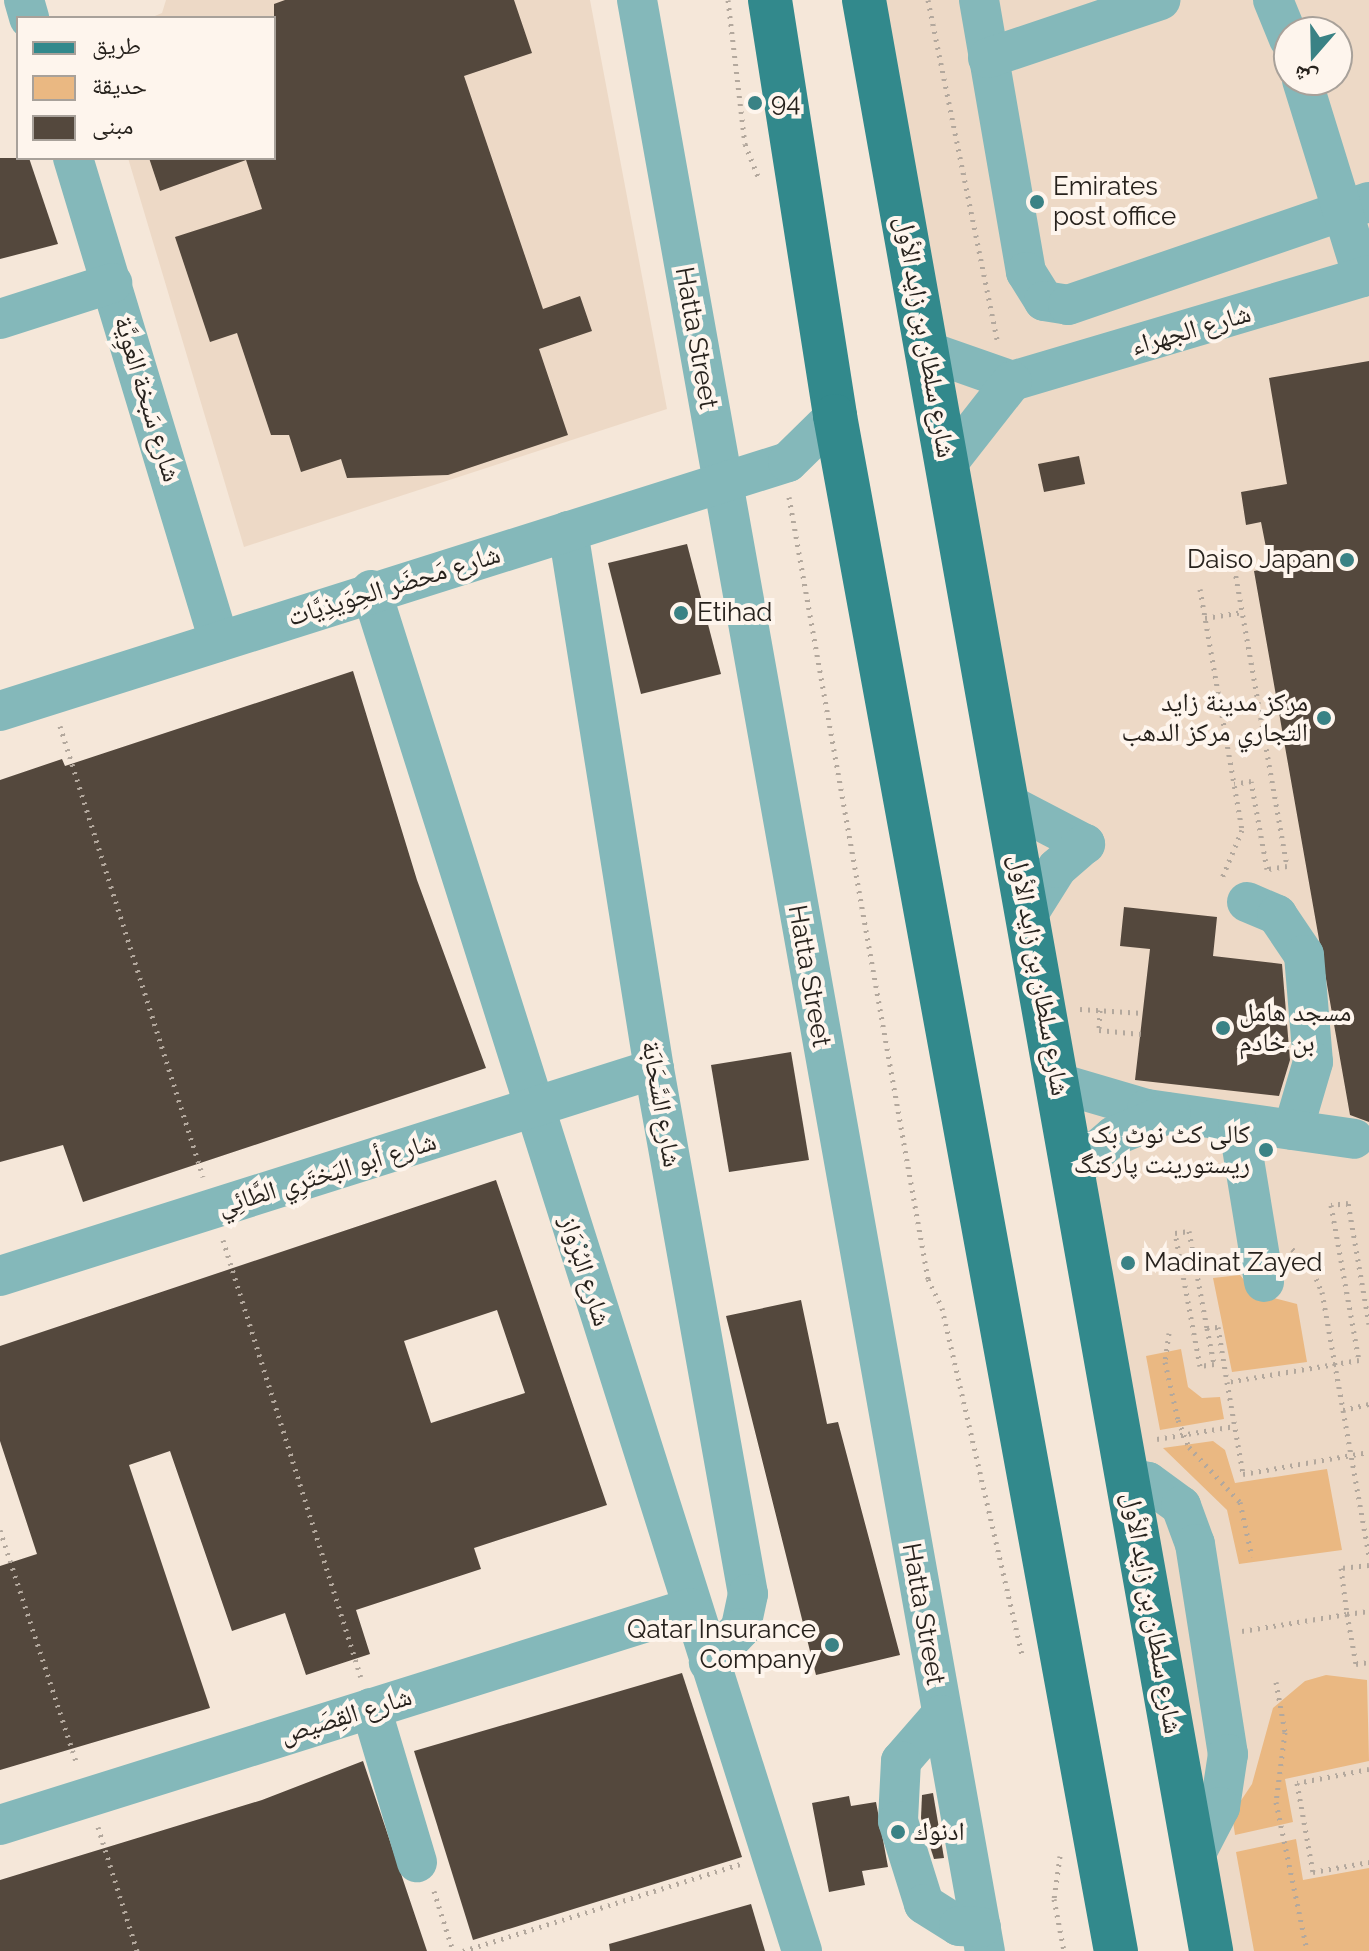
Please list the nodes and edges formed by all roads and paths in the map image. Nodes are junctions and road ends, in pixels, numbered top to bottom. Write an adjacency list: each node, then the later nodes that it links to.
1 (637, 0): 22 (street, Hatta Street)
2 (728, 0): 11 (path)
3 (770, 0): 18 (main road)
4 (864, 0): 16 (main road, شارع سلطان بن زايد الأول)
5 (928, 0): 17 (path)
6 (979, 0): 8 (street)
7 (1160, 0): 8 (street)
8 (988, 58): 12 (street)
9 (1309, 96): 12 (street)
10 (74, 160): 14 (street, شارع سَبخة العَوِيَّة)
11 (762, 188)
12 (1356, 206): 13 (street)
13 (1366, 276): 17 (street, شارع الجهراء)
14 (112, 283): 15 (street); 29 (street, شارع سَبخة العَوِيَّة)
15 (0, 319)
16 (927, 351): 17 (street); 19 (main road, شارع سلطان بن زايد الأول)
17 (1006, 363): 19 (street)
18 (835, 416): 20 (street, شارع مَحضَر الحِوَيذِيَّات); 21 (main road)
19 (947, 464): 32 (main road, شارع سلطان بن زايد الأول)
20 (789, 471): 21 (street, شارع مَحضَر الحِوَيذِيَّات); 22 (street, شارع مَحضَر الحِوَيذِيَّات); 74 (path)
21 (845, 472): 88 (main road)
22 (721, 483): 23 (street, شارع مَحضَر الحِوَيذِيَّات); 77 (street, Hatta Street)
23 (568, 531): 26 (street, شارع مَحضَر الحِوَيذِيَّات); 39 (street, شارع السَّحَابَة)
24 (1233, 560): 27 (path)
25 (1200, 589): 28 (path)
26 (371, 590): 29 (street, شارع مَحضَر الحِوَيذِيَّات); 41 (street, شارع البُرْوَاز)
27 (1242, 612): 28 (path); 31 (path)
28 (1205, 618): 31 (path)
29 (219, 641): 30 (street, شارع مَحضَر الحِوَيذِيَّات)
30 (0, 711)
31 (1234, 784): 33 (path)
32 (1008, 804): 34 (main road, شارع سلطان بن زايد الأول); 34 (street)
33 (1247, 902): 44 (street)
34 (1028, 914): 40 (main road, شارع سلطان بن زايد الأول)
35 (1100, 1010): 38 (path)
36 (1123, 1012): 37 (path)
37 (1143, 1013)
38 (1141, 1034)
39 (654, 1069): 41 (street, شارع أبو البَختَرِي الطَّائِي); 72 (street, شارع السَّحَابَة)
40 (1058, 1083): 42 (street); 46 (main road, شارع سلطان بن زايد الأول)
41 (533, 1109): 48 (street, شارع أبو البَختَرِي الطَّائِي); 68 (street, شارع البُرْوَاز)
42 (1170, 1113): 43 (street); 46 (street)
43 (1238, 1123): 44 (street); 47 (street)
44 (1293, 1130): 45 (street)
45 (1354, 1139)
46 (1073, 1171): 62 (main road, شارع سلطان بن زايد الأول)
47 (1257, 1242): 49 (street); 53 (path)
48 (0, 1276)
49 (1264, 1282)
50 (1369, 1324): 53 (path)
51 (1207, 1328): 51 (path); 54 (path)
52 (1169, 1333): 58 (path)
53 (1335, 1364): 54 (path); 56 (path)
54 (1227, 1382): 57 (path)
55 (1369, 1404): 56 (path)
56 (1343, 1410): 61 (path)
57 (1235, 1426): 58 (path); 61 (path)
58 (1184, 1435): 59 (path); 66 (path)
59 (1154, 1439)
60 (1369, 1452): 61 (path)
61 (1351, 1456): 65 (path)
62 (1128, 1478): 63 (street); 84 (main road, شارع سلطان بن زايد الأول)
63 (1187, 1517): 71 (street); 79 (street)
64 (0, 1530): 80 (path)
65 (1369, 1555)
66 (1252, 1557)
67 (1369, 1565): 70 (path)
68 (691, 1608): 72 (street, شارع البُرْوَاز); 76 (street, شارع القِصَيص)
69 (1369, 1611): 70 (path)
70 (1347, 1614): 71 (path); 73 (path)
71 (1233, 1633): 79 (street)
72 (709, 1662): 83 (street, شارع البُرْوَاز)
73 (1369, 1662)
74 (1028, 1671)
75 (1276, 1682): 95 (path)
76 (371, 1708): 80 (street, شارع القِصَيص); 85 (street)
77 (941, 1715): 87 (street, Hatta Street); 87 (street)
78 (1369, 1769): 86 (path)
79 (1225, 1781): 84 (street)
80 (88, 1798): 81 (street, شارع القِصَيص); 89 (path)
81 (0, 1825)
82 (1058, 1838): 93 (path)
83 (771, 1855): 91 (path); 92 (street, شارع البُرْوَاز)
84 (1195, 1855): 94 (main road, شارع سلطان بن زايد الأول)
85 (417, 1862): 90 (path)
86 (1369, 1862)
87 (983, 1939)
88 (1115, 1950)
89 (137, 1951)
90 (453, 1951)
91 (463, 1951)
92 (802, 1951)
93 (1064, 1951)
94 (1211, 1951)
95 (1307, 1951)

